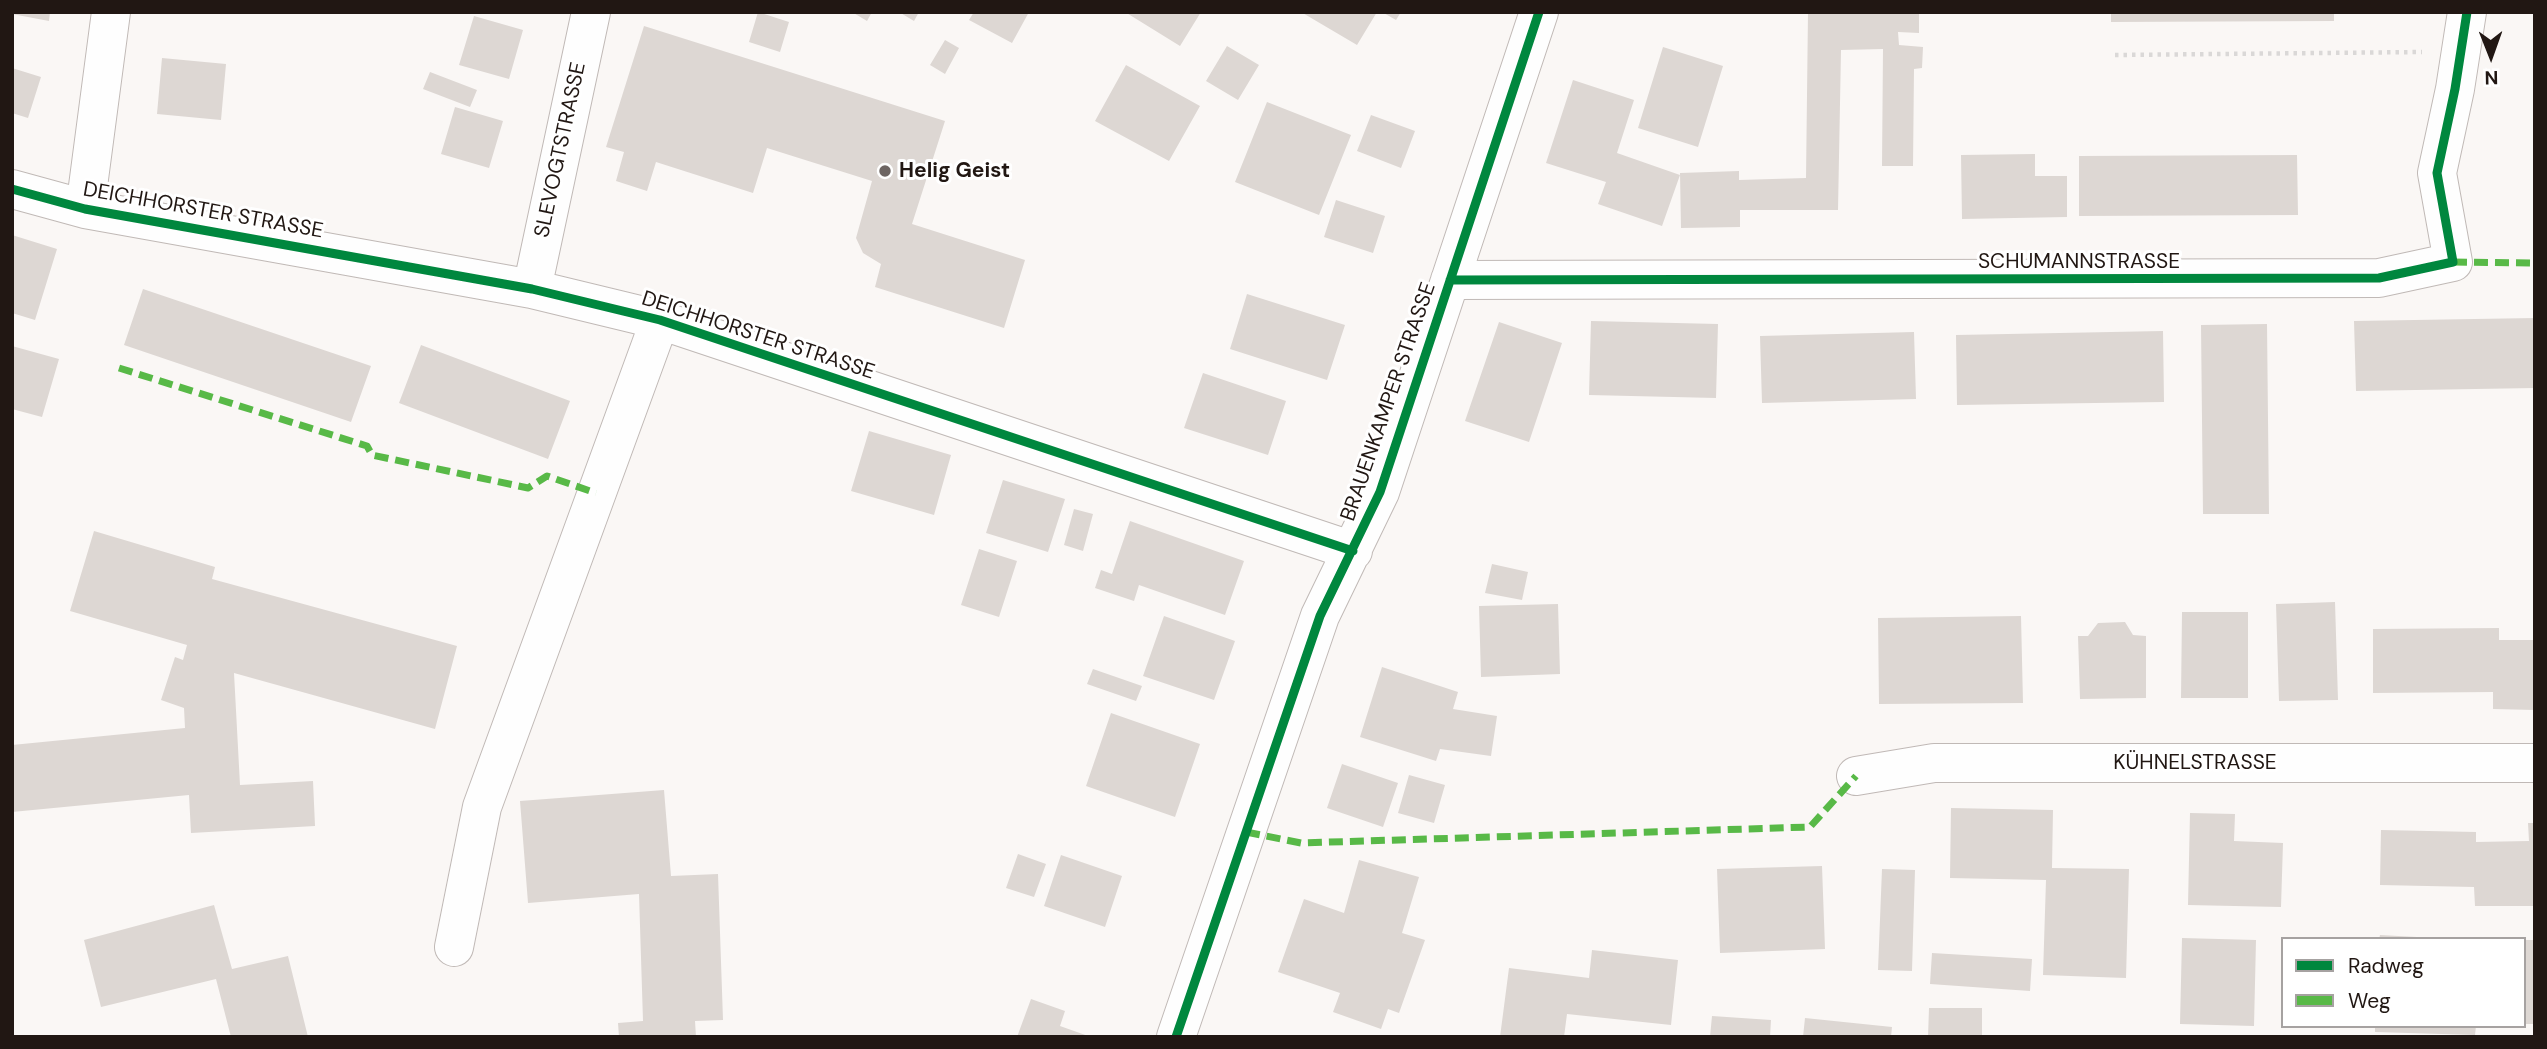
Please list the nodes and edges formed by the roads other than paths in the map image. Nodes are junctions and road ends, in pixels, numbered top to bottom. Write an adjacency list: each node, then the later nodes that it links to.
1 (111, 12): 6 (street)
2 (591, 12): 8 (street, SLEVOGTSTRASSE)
3 (1539, 12): 7 (street, BRAUENKAMPER STRASSE)
4 (2467, 12): 7 (street, SCHUMANNSTRASSE)
5 (12, 189): 6 (street, DEICHHORSTER STRASSE)
6 (85, 209): 8 (street, DEICHHORSTER STRASSE)
7 (1450, 280): 10 (street, BRAUENKAMPER STRASSE)
8 (532, 289): 9 (street, DEICHHORSTER STRASSE)
9 (660, 320): 10 (street, DEICHHORSTER STRASSE); 13 (street, DEICHHORSTER STRASSE)
10 (1353, 551): 14 (street, BRAUENKAMPER STRASSE)
11 (2535, 763): 12 (street, KÜHNELSTRASSE)
12 (1856, 776)
13 (454, 947)
14 (1175, 1037)

